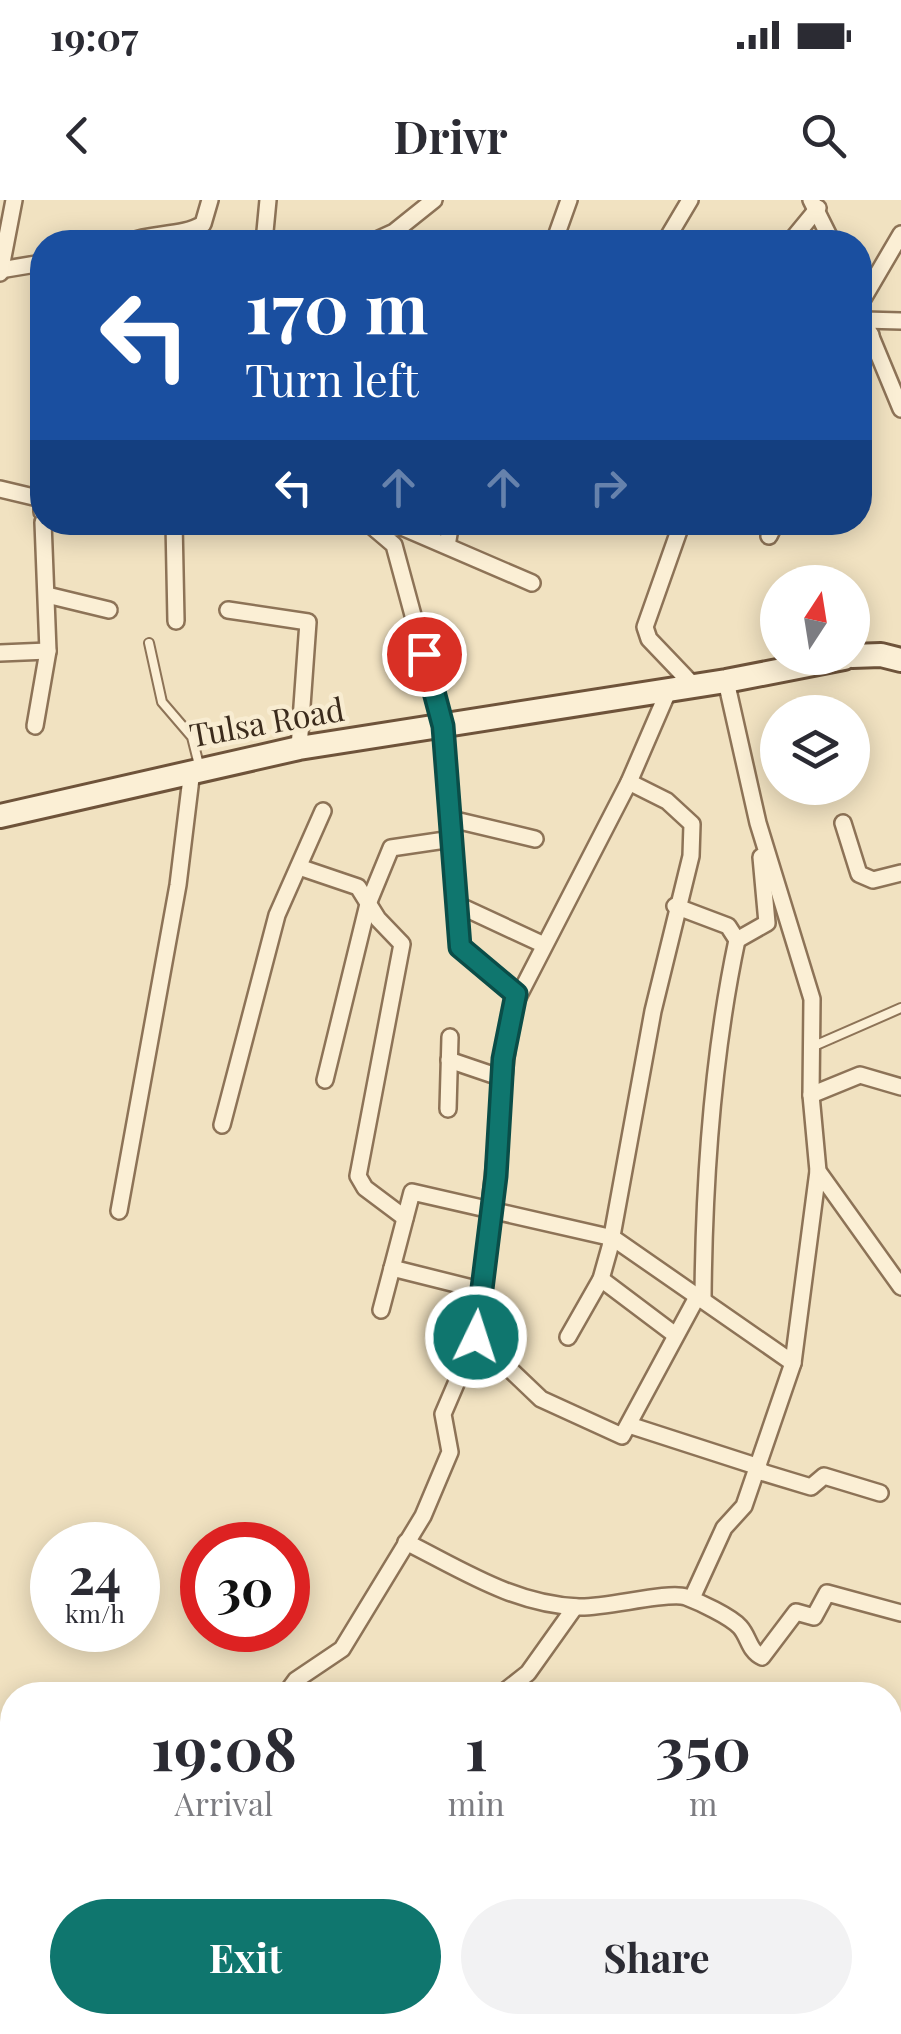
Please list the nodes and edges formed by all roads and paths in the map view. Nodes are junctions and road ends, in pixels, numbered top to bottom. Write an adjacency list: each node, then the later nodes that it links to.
1 (14, 200): 17 (street)
2 (210, 200): 8 (street)
3 (268, 200): 9 (street)
4 (434, 200): 10 (street)
5 (570, 200): 11 (street)
6 (690, 200): 12 (street)
7 (814, 204): 13 (street); 14 (street)
8 (194, 230)
9 (265, 230)
10 (396, 230)
11 (559, 230)
12 (672, 230)
13 (798, 230)
14 (826, 230)
15 (901, 234): 18 (street)
16 (30, 266): 17 (street)
17 (0, 272)
18 (872, 299)
19 (872, 318): 20 (street)
20 (901, 321)
21 (872, 337): 22 (street)
22 (901, 409)
23 (0, 489): 24 (street)
24 (30, 496)
25 (44, 535): 33 (street)
26 (174, 535): 36 (street)
27 (382, 535): 46 (street)
28 (423, 535): 31 (street)
29 (448, 535): 31 (street)
30 (678, 535): 44 (street)
31 (446, 546): 32 (street)
32 (532, 583)
33 (47, 595): 34 (street); 38 (street)
34 (109, 610)
35 (228, 610): 47 (street)
36 (176, 621)
37 (149, 644): 48 (lane)
38 (48, 651): 39 (street); 45 (street)
39 (0, 652)
40 (870, 655): 41 (main road)
41 (901, 660)
42 (760, 674): 43 (main road, Tulsa Road)
43 (726, 681): 44 (main road, Tulsa Road); 53 (street)
44 (681, 686): 46 (main road, Tulsa Road); 49 (street)
45 (35, 726)
46 (443, 726): 47 (main road, Tulsa Road); 52 (street)
47 (299, 748): 48 (main road, Tulsa Road)
48 (196, 769): 51 (main road, Tulsa Road); 77 (street)
49 (629, 782): 61 (street); 63 (street)
50 (324, 811): 57 (street)
51 (0, 816)
52 (450, 818): 55 (street); 56 (street)
53 (758, 823): 62 (street); 67 (street)
54 (844, 823): 58 (street)
55 (452, 839): 59 (street); 60 (street)
56 (535, 839)
57 (299, 867): 59 (street); 74 (street)
58 (901, 873)
59 (368, 904): 70 (street); 78 (street)
60 (456, 904): 63 (street); 64 (street)
61 (675, 906): 62 (street); 79 (street)
62 (737, 940): 84 (street)
63 (542, 944): 64 (street)
64 (516, 994): 69 (street)
65 (901, 1008): 67 (lane)
66 (450, 1037): 68 (street)
67 (814, 1046): 72 (street)
68 (449, 1060): 69 (street); 73 (street)
69 (502, 1078): 76 (street)
70 (325, 1080)
71 (901, 1088): 72 (street)
72 (812, 1095): 75 (street)
73 (448, 1109)
74 (222, 1125)
75 (818, 1172): 82 (street); 89 (street)
76 (492, 1210): 78 (street); 79 (street); 83 (street)
77 (119, 1211)
78 (405, 1218): 80 (street)
79 (613, 1238): 81 (street); 84 (street)
80 (392, 1268): 83 (street); 85 (street)
81 (600, 1279): 86 (street); 88 (street)
82 (901, 1287)
83 (480, 1290): 87 (street)
84 (700, 1298): 86 (street); 89 (street)
85 (381, 1310)
86 (674, 1334): 90 (street)
87 (476, 1337): 90 (street); 93 (street)
88 (568, 1337)
89 (793, 1363): 91 (street)
90 (629, 1425): 91 (street)
91 (758, 1469): 92 (street); 94 (street)
92 (880, 1494)
93 (406, 1542): 95 (street); 97 (street)
94 (692, 1598): 95 (street); 96 (street)
95 (574, 1607): 98 (street)
96 (901, 1613)
97 (295, 1682)
98 (517, 1682)

